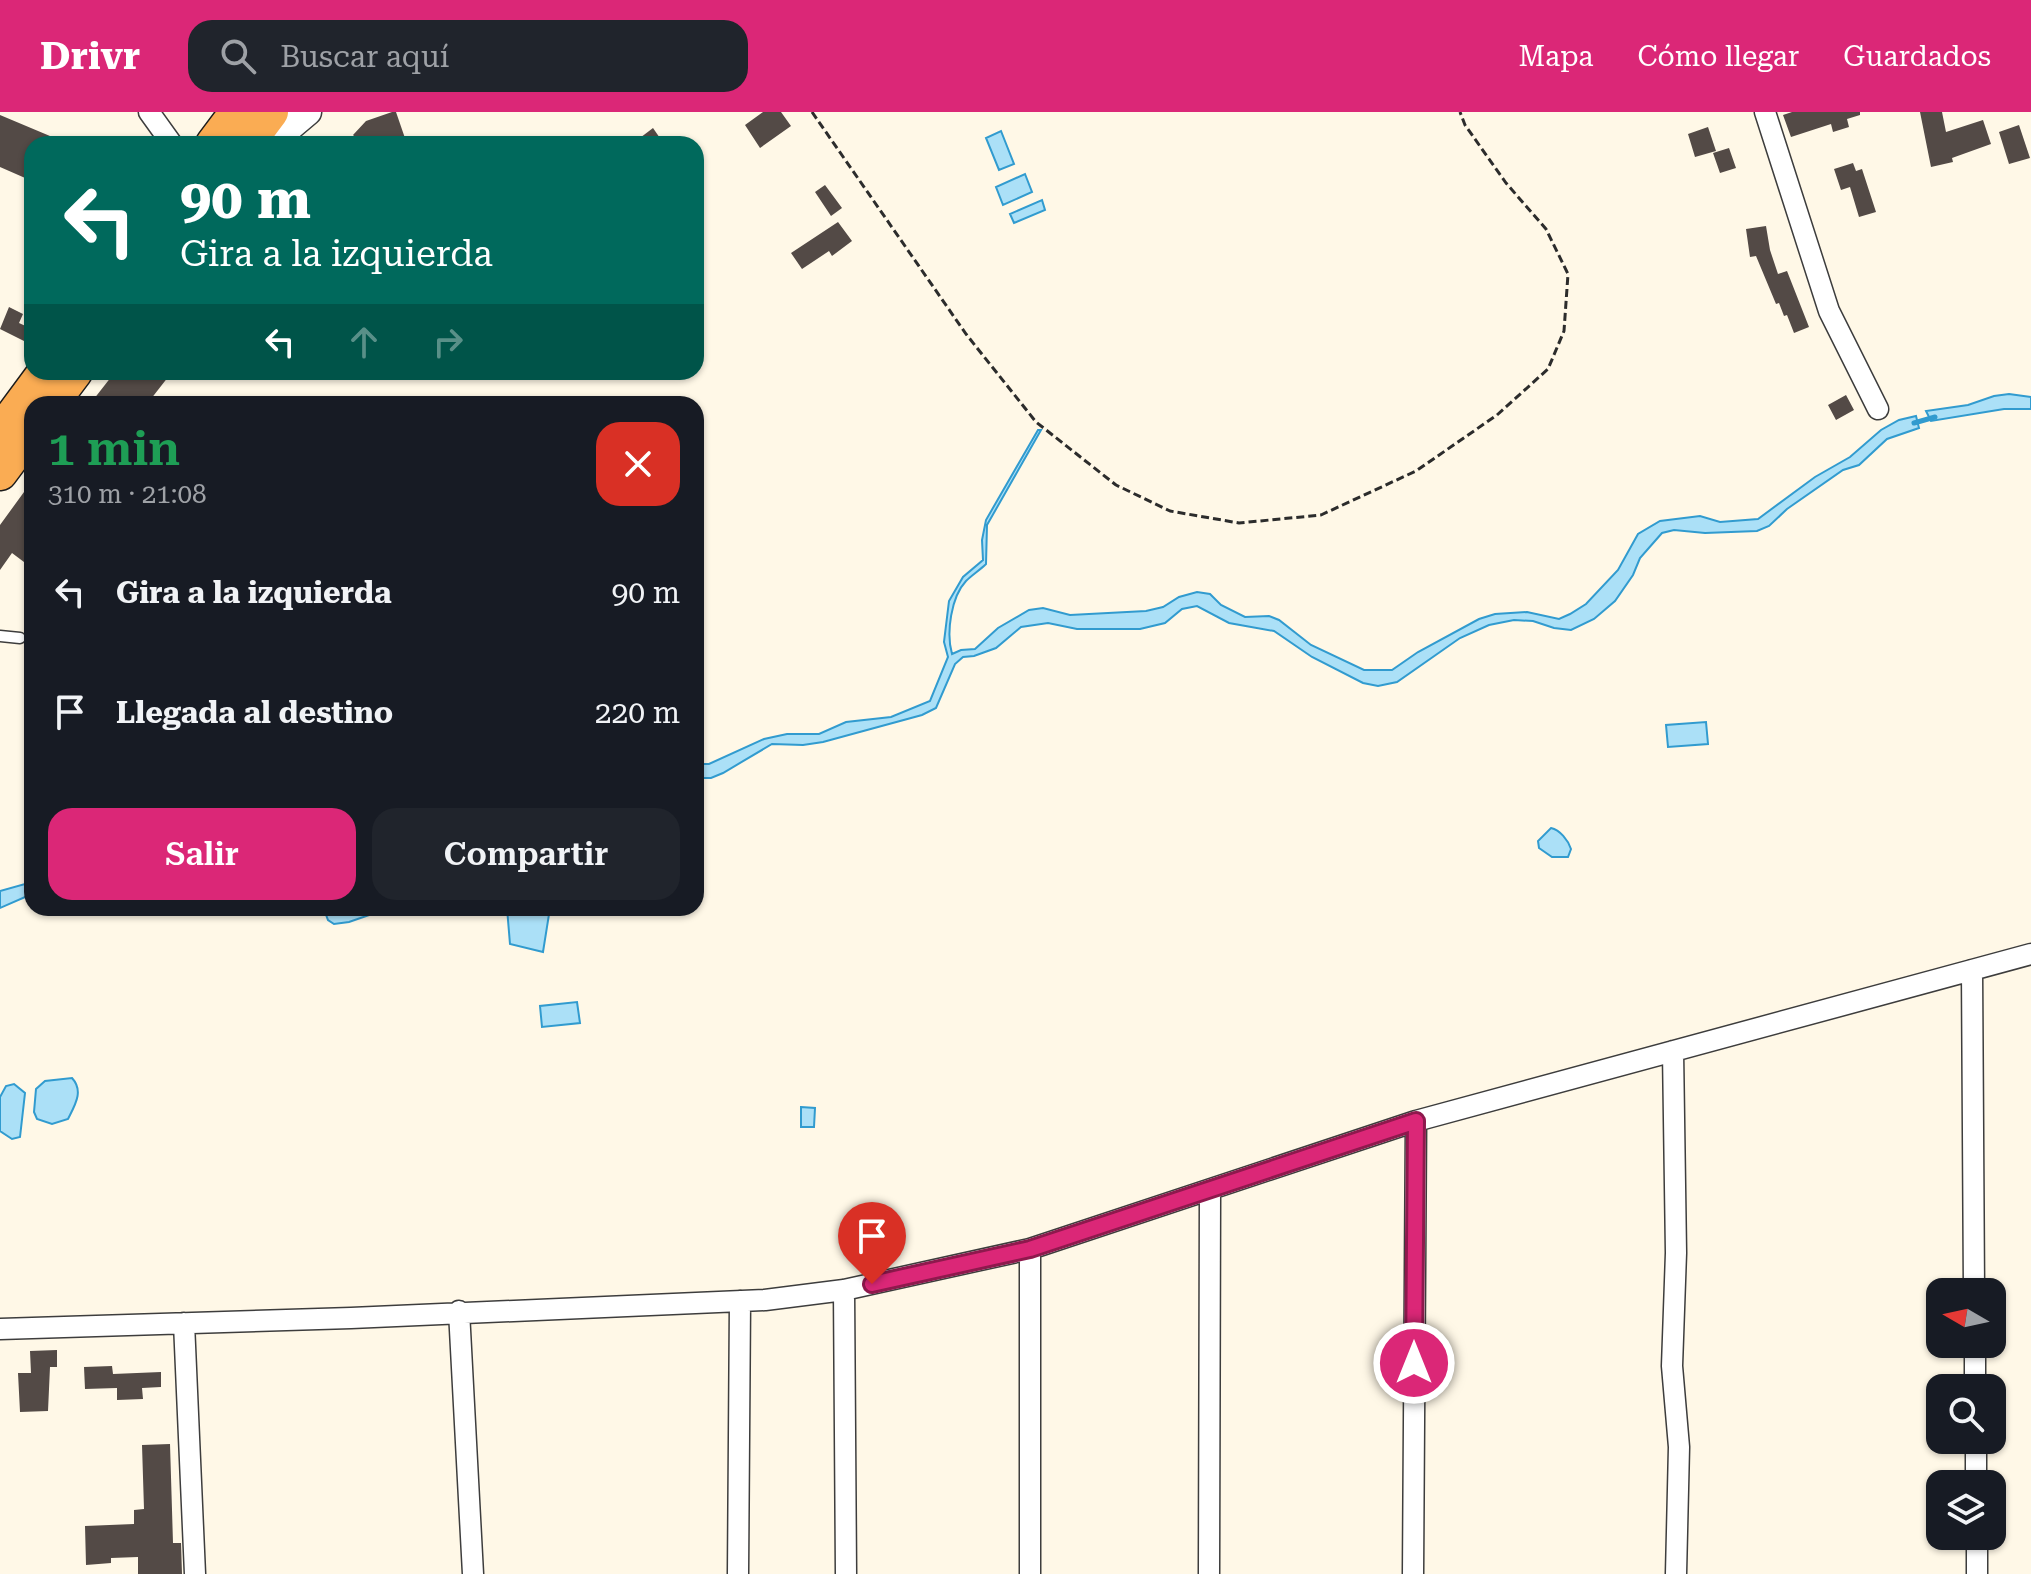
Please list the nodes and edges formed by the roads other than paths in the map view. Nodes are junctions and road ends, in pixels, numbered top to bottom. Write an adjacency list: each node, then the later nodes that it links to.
1 (149, 112): 6 (street)
2 (237, 112): 7 (highway)
3 (271, 112): 8 (highway)
4 (308, 112): 9 (street)
5 (1765, 112): 11 (street)
6 (166, 136)
7 (219, 136)
8 (253, 136)
9 (280, 136)
10 (24, 400): 12 (highway)
11 (1878, 409)
12 (0, 433)
13 (24, 441): 14 (highway)
14 (0, 473)
15 (0, 636): 16 (lane)
16 (20, 638)
17 (2031, 954): 18 (street)
18 (1972, 970): 19 (street); 23 (street)
19 (1673, 1051): 20 (street); 37 (street)
20 (1416, 1121): 21 (street); 36 (street)
21 (1210, 1190): 22 (street); 35 (street)
22 (1030, 1249): 24 (street); 34 (street)
23 (1974, 1278)
24 (844, 1290): 25 (street); 33 (street)
25 (740, 1301): 26 (street); 32 (street)
26 (459, 1311): 27 (street); 31 (street)
27 (184, 1323): 28 (street); 30 (street)
28 (0, 1329)
29 (1977, 1550): 38 (street)
30 (195, 1574)
31 (473, 1574)
32 (738, 1574)
33 (846, 1574)
34 (1030, 1574)
35 (1209, 1574)
36 (1413, 1574)
37 (1676, 1574)
38 (1977, 1574)

